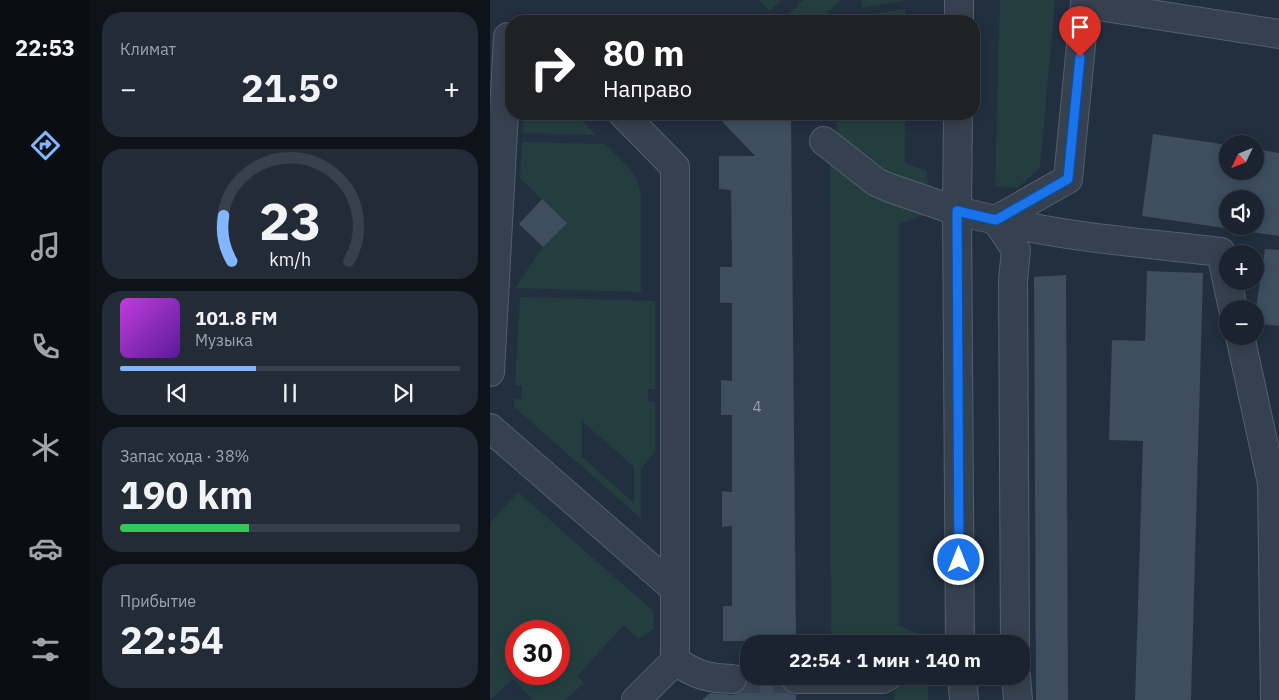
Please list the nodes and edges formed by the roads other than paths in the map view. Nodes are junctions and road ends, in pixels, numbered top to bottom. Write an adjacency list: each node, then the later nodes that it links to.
1 (959, 0): 2 (street)
2 (959, 15)
3 (1279, 34): 9 (street)
4 (503, 36): 12 (street)
5 (628, 120): 15 (street)
6 (958, 120): 8 (street)
7 (824, 141): 8 (street)
8 (957, 211): 9 (street); 16 (street)
9 (996, 220): 10 (street); 17 (street)
10 (1232, 300)
11 (1242, 345): 14 (street)
12 (490, 372)
13 (490, 428): 15 (street)
14 (1276, 478): 25 (street)
15 (675, 589): 18 (street)
16 (956, 635)
17 (1015, 635)
18 (675, 661): 19 (street); 22 (street)
19 (732, 679)
20 (963, 685): 23 (street)
21 (1017, 685): 24 (street)
22 (636, 700)
23 (964, 700)
24 (1018, 700)
25 (1275, 700)

